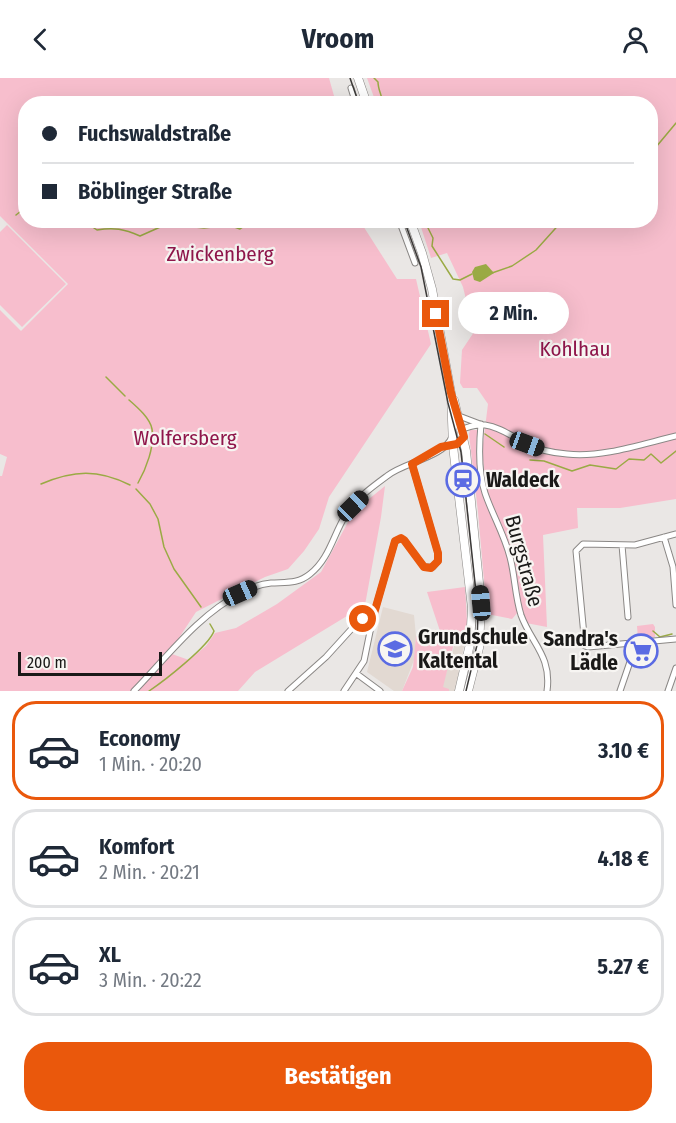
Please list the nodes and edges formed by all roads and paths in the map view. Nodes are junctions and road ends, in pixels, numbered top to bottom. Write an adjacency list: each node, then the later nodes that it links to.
1 (359, 78): 4 (main road)
2 (351, 88): 3 (street)
3 (354, 96)
4 (366, 96)
5 (410, 229): 6 (street); 7 (main road); 7 (main road)
6 (416, 263)
7 (432, 289): 8 (main road)
8 (451, 393): 9 (main road); 10 (main road)
9 (452, 408): 12 (street); 14 (main road)
10 (459, 416): 11 (street); 12 (main road)
11 (481, 424): 12 (street); 13 (street); 32 (street, Burgstraße)
12 (463, 433): 14 (street); 31 (main road)
13 (676, 436)
14 (450, 444): 15 (street); 30 (main road)
15 (412, 464): 20 (street); 26 (street)
16 (676, 534): 17 (street)
17 (664, 537): 18 (street); 19 (street)
18 (622, 545): 21 (street); 23 (street)
19 (676, 605)
20 (373, 617): 25 (street); 27 (street)
21 (628, 618)
22 (676, 639): 23 (street)
23 (633, 643): 33 (street)
24 (676, 668): 34 (street)
25 (357, 674): 28 (street); 29 (street)
26 (134, 691)
27 (288, 691)
28 (344, 691)
29 (380, 691)
30 (459, 691)
31 (468, 691)
32 (547, 691)
33 (620, 691)
34 (668, 691)

